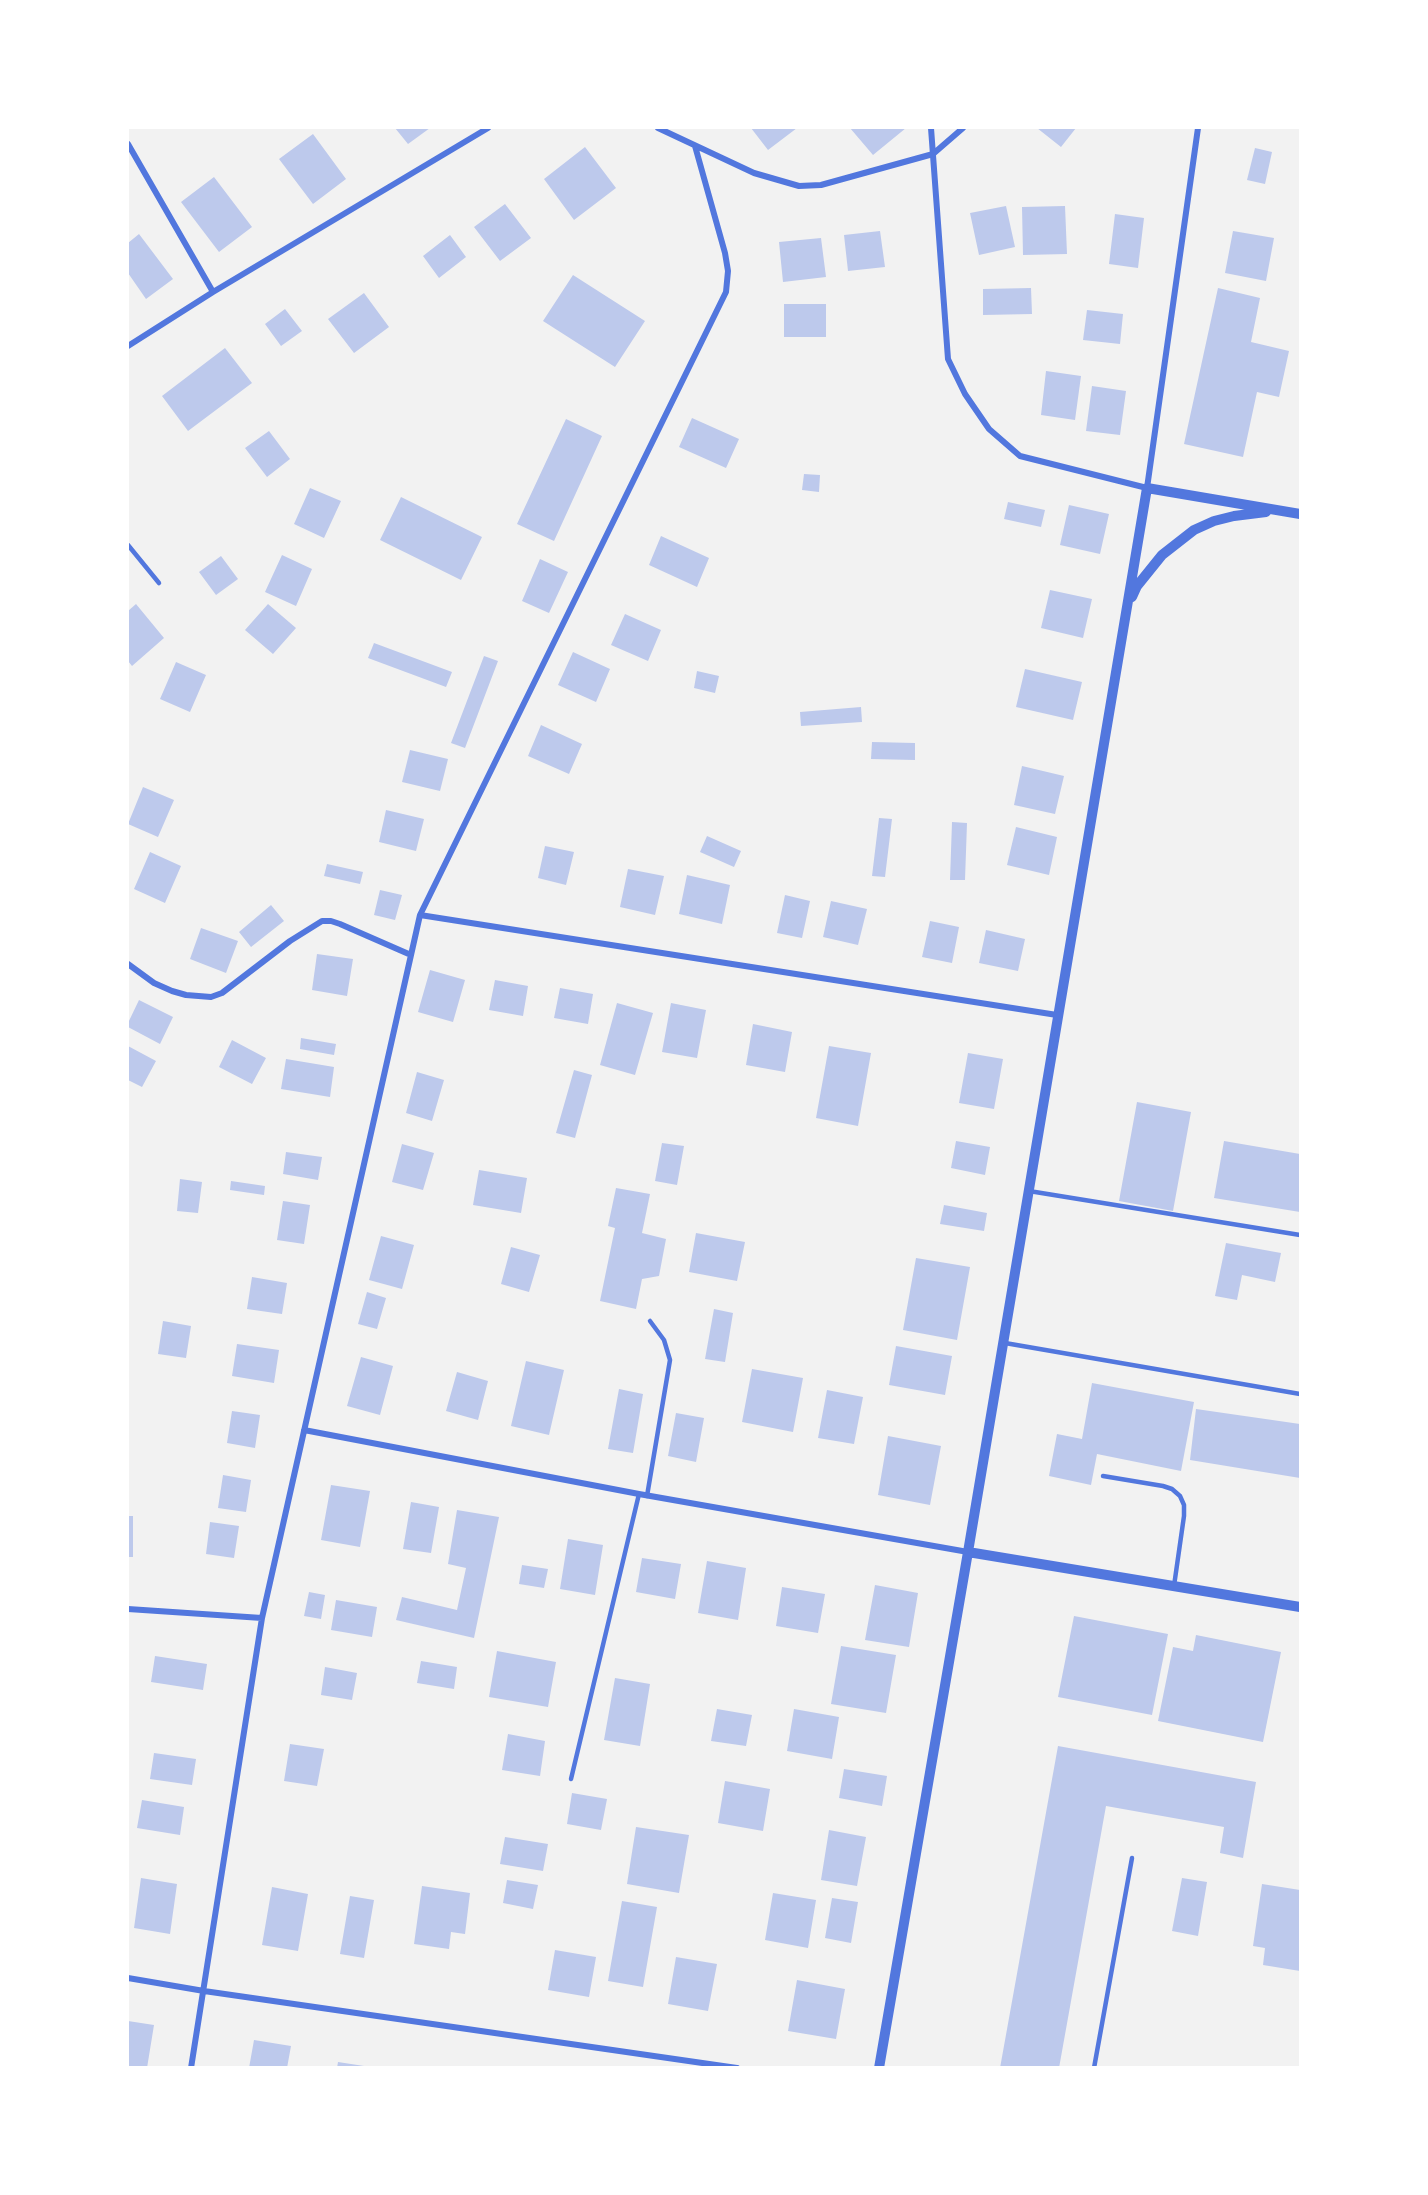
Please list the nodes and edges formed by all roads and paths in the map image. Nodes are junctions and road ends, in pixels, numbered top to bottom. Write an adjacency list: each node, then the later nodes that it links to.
1 (488, 128): 9 (street)
2 (658, 128): 7 (street)
3 (931, 128): 8 (street)
4 (963, 128): 8 (street)
5 (1198, 128): 11 (street)
6 (128, 144): 9 (street)
7 (695, 146): 8 (street); 17 (street)
8 (933, 154): 11 (street)
9 (213, 292): 10 (street)
10 (128, 346)
11 (1147, 488): 12 (street); 16 (street)
12 (1283, 511): 13 (street); 16 (street)
13 (1300, 514)
14 (128, 545): 15 (lane)
15 (159, 583)
16 (1126, 608): 20 (street)
17 (420, 915): 18 (street); 20 (street)
18 (411, 955): 19 (street); 26 (street)
19 (128, 964)
20 (1057, 1015): 21 (street)
21 (1029, 1191): 22 (lane); 24 (street)
22 (1300, 1235)
23 (650, 1320): 29 (lane)
24 (1003, 1342): 25 (lane); 30 (street)
25 (1300, 1394)
26 (304, 1430): 28 (street); 34 (street)
27 (1103, 1476): 31 (lane)
28 (639, 1494): 29 (street); 35 (lane)
29 (647, 1496): 30 (street)
30 (969, 1552): 31 (street); 41 (street)
31 (1174, 1586): 32 (street)
32 (1300, 1606)
33 (128, 1610): 34 (street)
34 (262, 1617): 38 (street)
35 (571, 1779)
36 (1132, 1858): 42 (lane)
37 (128, 1978): 38 (street)
38 (204, 1991): 39 (street); 40 (street)
39 (191, 2067)
40 (737, 2067)
41 (879, 2067)
42 (1094, 2067)

